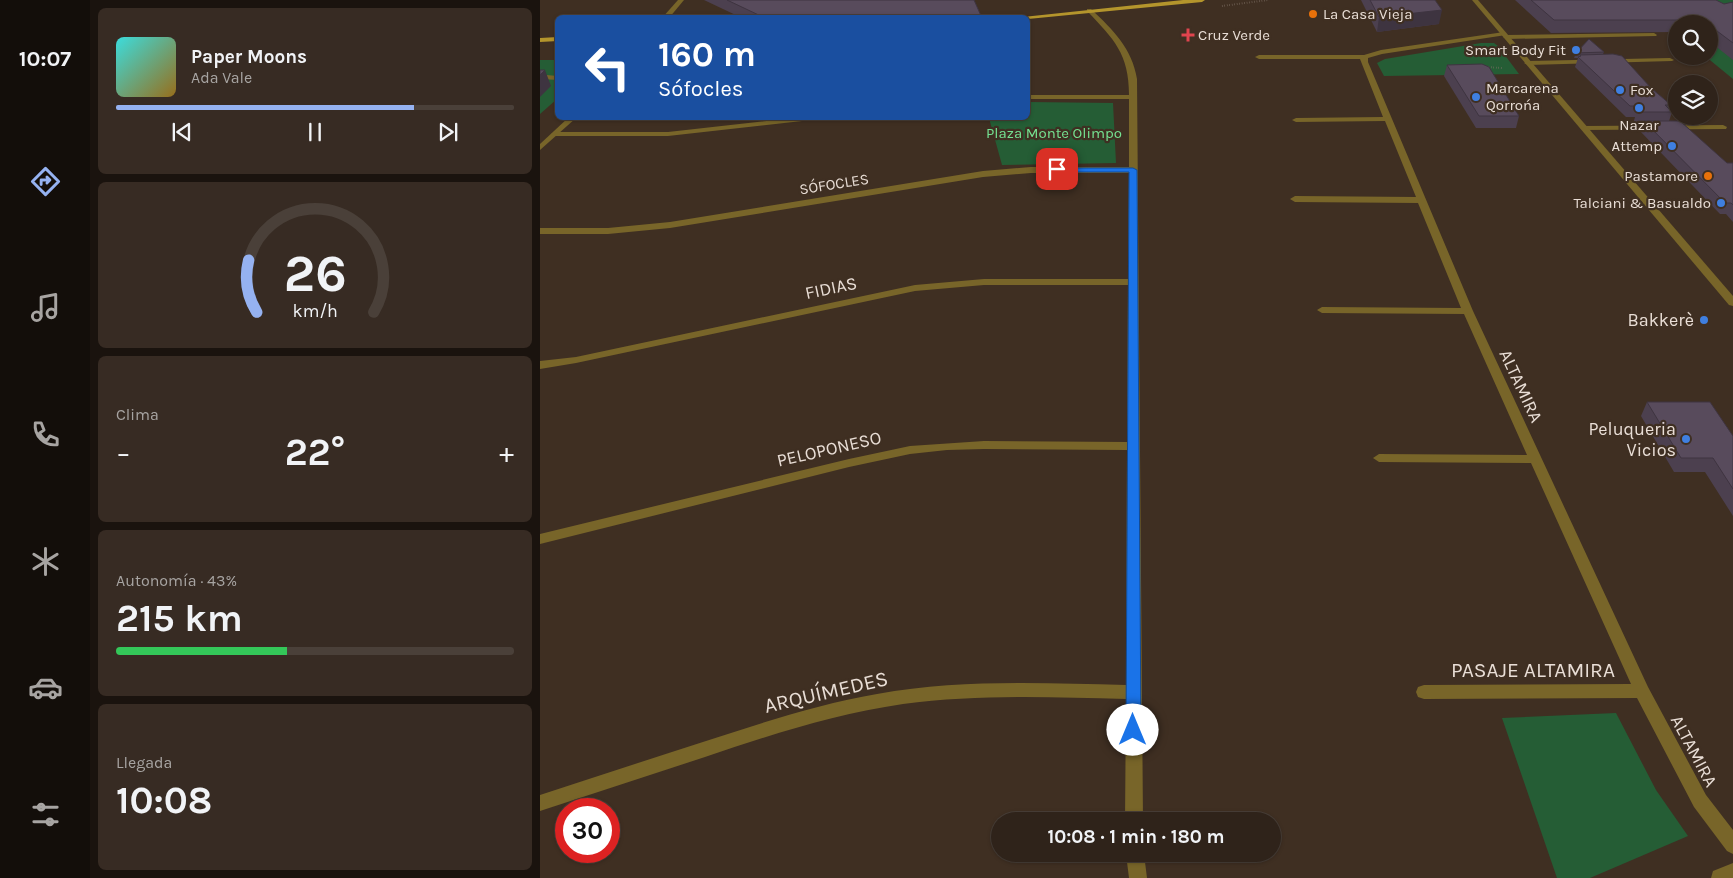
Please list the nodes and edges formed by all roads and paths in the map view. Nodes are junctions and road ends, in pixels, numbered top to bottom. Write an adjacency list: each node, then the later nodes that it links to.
1 (681, 0): 6 (street)
2 (1144, 0): 5 (main road)
3 (1202, 0): 5 (main road)
4 (1475, 0): 9 (street)
5 (1089, 10): 7 (main road); 21 (street)
6 (668, 15)
7 (1030, 16)
8 (1654, 35): 9 (street)
9 (1505, 36): 15 (street); 17 (street)
10 (540, 40): 11 (main road)
11 (555, 40)
12 (540, 47): 13 (main road)
13 (555, 47)
14 (1258, 57): 15 (street)
15 (1364, 57): 22 (street, ALTAMIRA)
16 (1668, 60): 17 (street)
17 (1528, 63): 27 (street)
18 (540, 72): 19 (street)
19 (555, 78)
20 (1030, 97): 21 (street)
21 (1133, 97): 30 (street)
22 (1387, 119): 25 (street); 32 (street, ALTAMIRA)
23 (570, 120): 28 (street)
24 (793, 120): 28 (street)
25 (1296, 120)
26 (1723, 127): 27 (street)
27 (1584, 128): 35 (street)
28 (555, 134): 29 (street)
29 (540, 148)
30 (1133, 170): 33 (street, SÓFOCLES); 34 (street)
31 (1295, 199): 32 (street)
32 (1421, 200): 37 (street, ALTAMIRA)
33 (540, 231)
34 (1133, 282): 38 (street, FIDIAS); 39 (street)
35 (1733, 303)
36 (1322, 310): 37 (street)
37 (1468, 311): 41 (street, ALTAMIRA)
38 (540, 365)
39 (1133, 446): 42 (street, PELOPONESO); 44 (street)
40 (1379, 458): 41 (street)
41 (1536, 459): 43 (street, ALTAMIRA)
42 (540, 540)
43 (1642, 691): 45 (street, PASAJE ALTAMIRA); 48 (street, ALTAMIRA)
44 (1133, 692): 46 (street, ARQUÍMEDES); 47 (street)
45 (1424, 692)
46 (540, 803)
47 (1134, 812)
48 (1733, 845)
49 (1136, 862): 51 (street)
50 (1733, 872): 52 (street)
51 (1138, 878)
52 (1720, 878)

